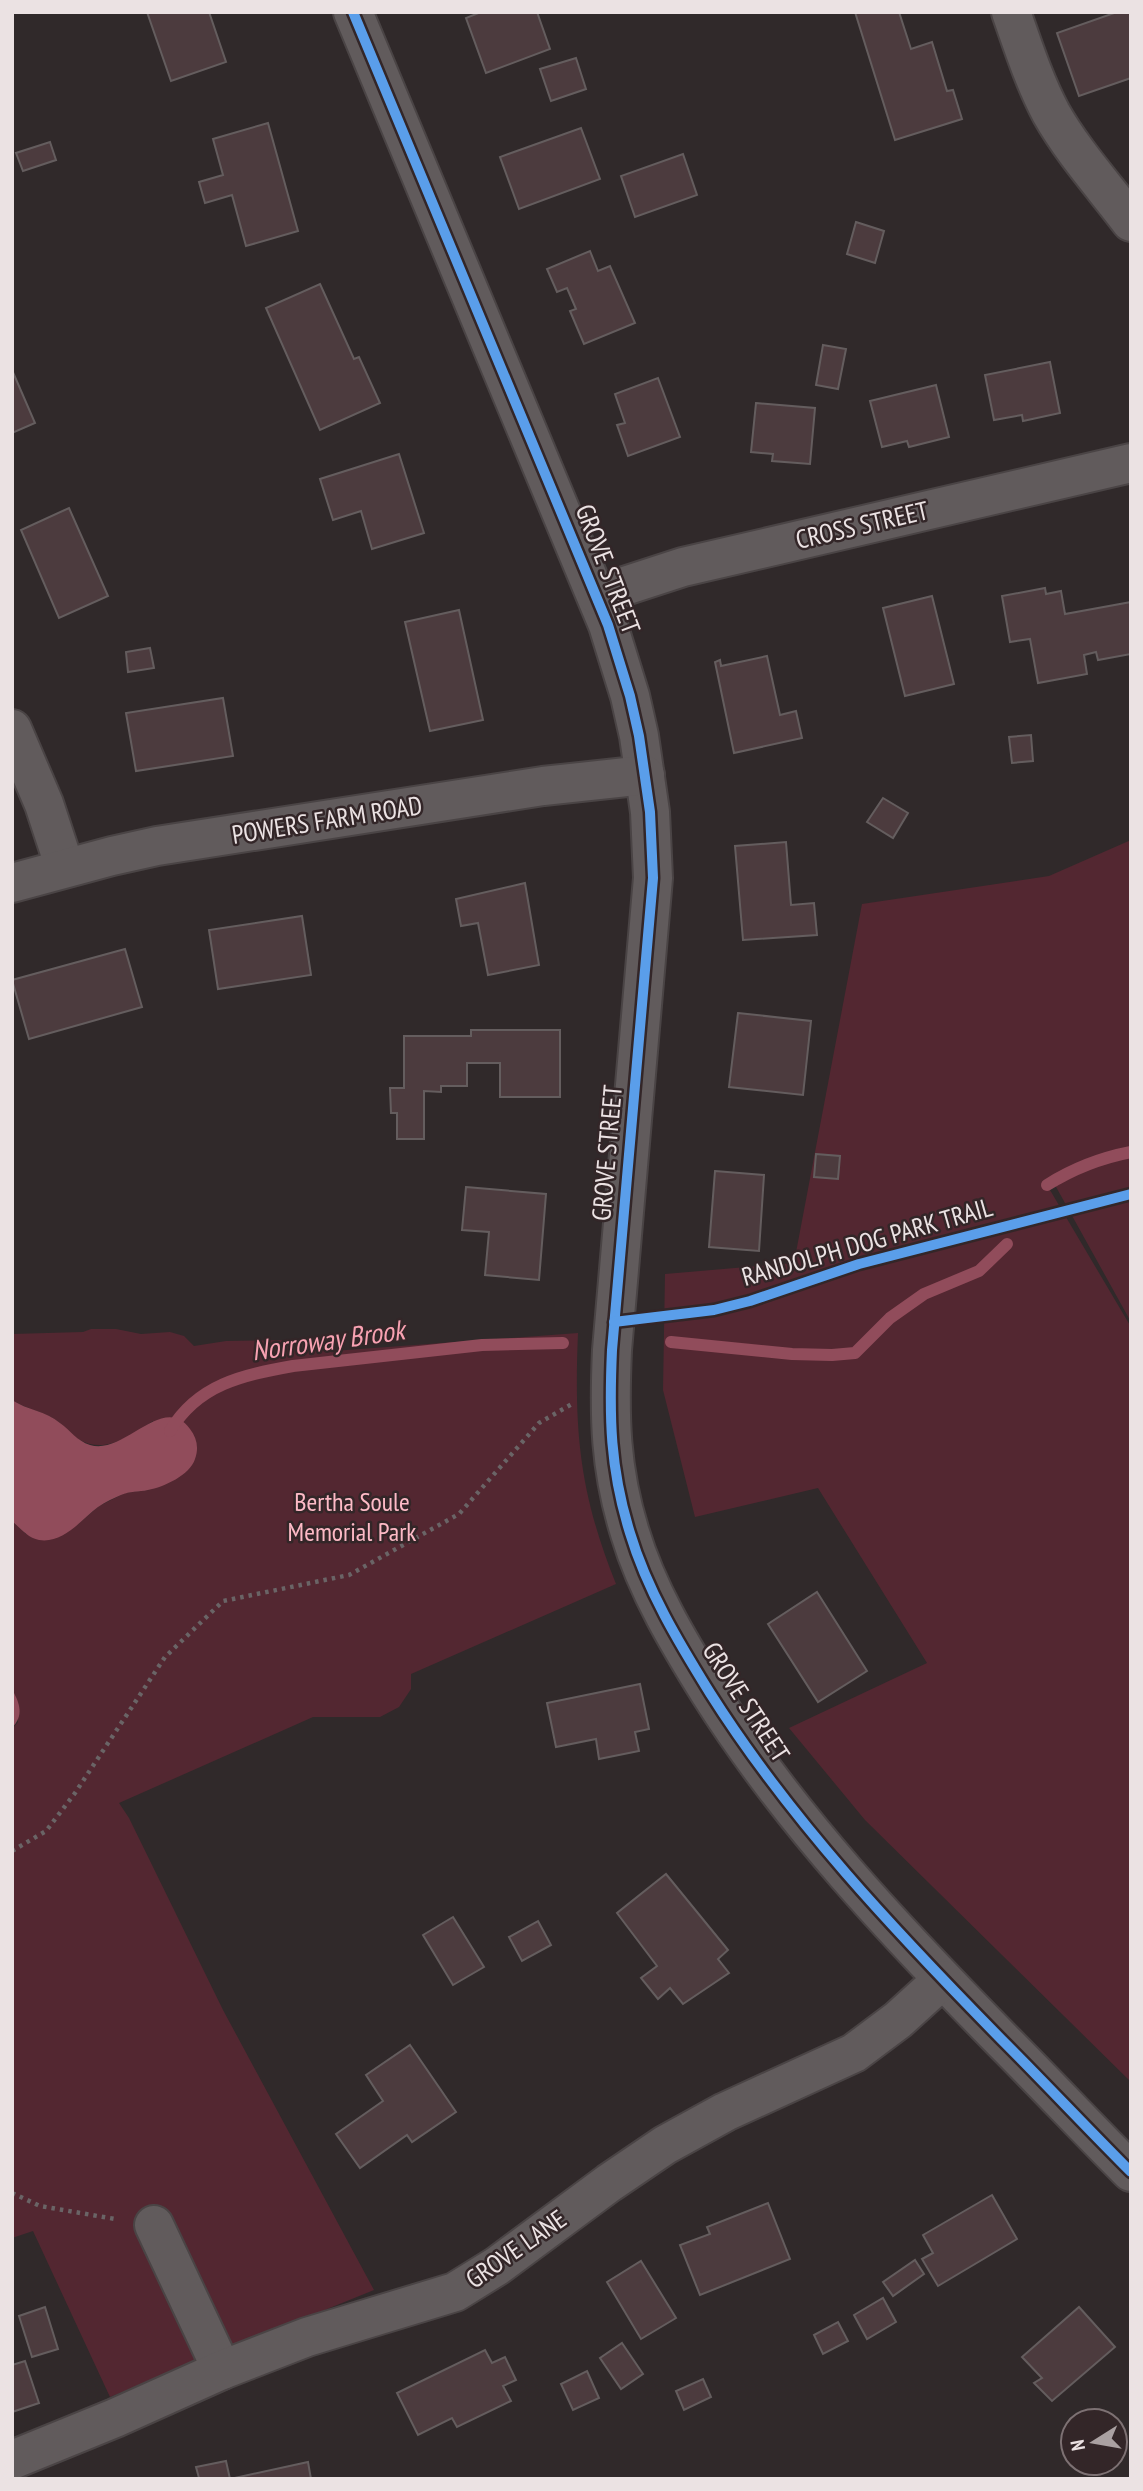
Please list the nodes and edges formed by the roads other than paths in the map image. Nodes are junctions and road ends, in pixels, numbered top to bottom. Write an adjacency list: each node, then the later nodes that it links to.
1 (353, 12): 5 (street, GROVE STREET)
2 (1011, 12): 3 (street)
3 (1131, 222)
4 (1131, 463): 5 (street, CROSS STREET)
5 (597, 595): 7 (street, GROVE STREET)
6 (12, 729): 8 (street)
7 (645, 775): 8 (street, POWERS FARM ROAD); 10 (street, GROVE STREET)
8 (65, 868): 9 (street, POWERS FARM ROAD)
9 (12, 883)
10 (942, 1980): 11 (street, GROVE STREET); 13 (street, GROVE LANE)
11 (1131, 2172)
12 (154, 2225): 13 (street)
13 (222, 2370): 14 (street, GROVE LANE)
14 (12, 2460)

